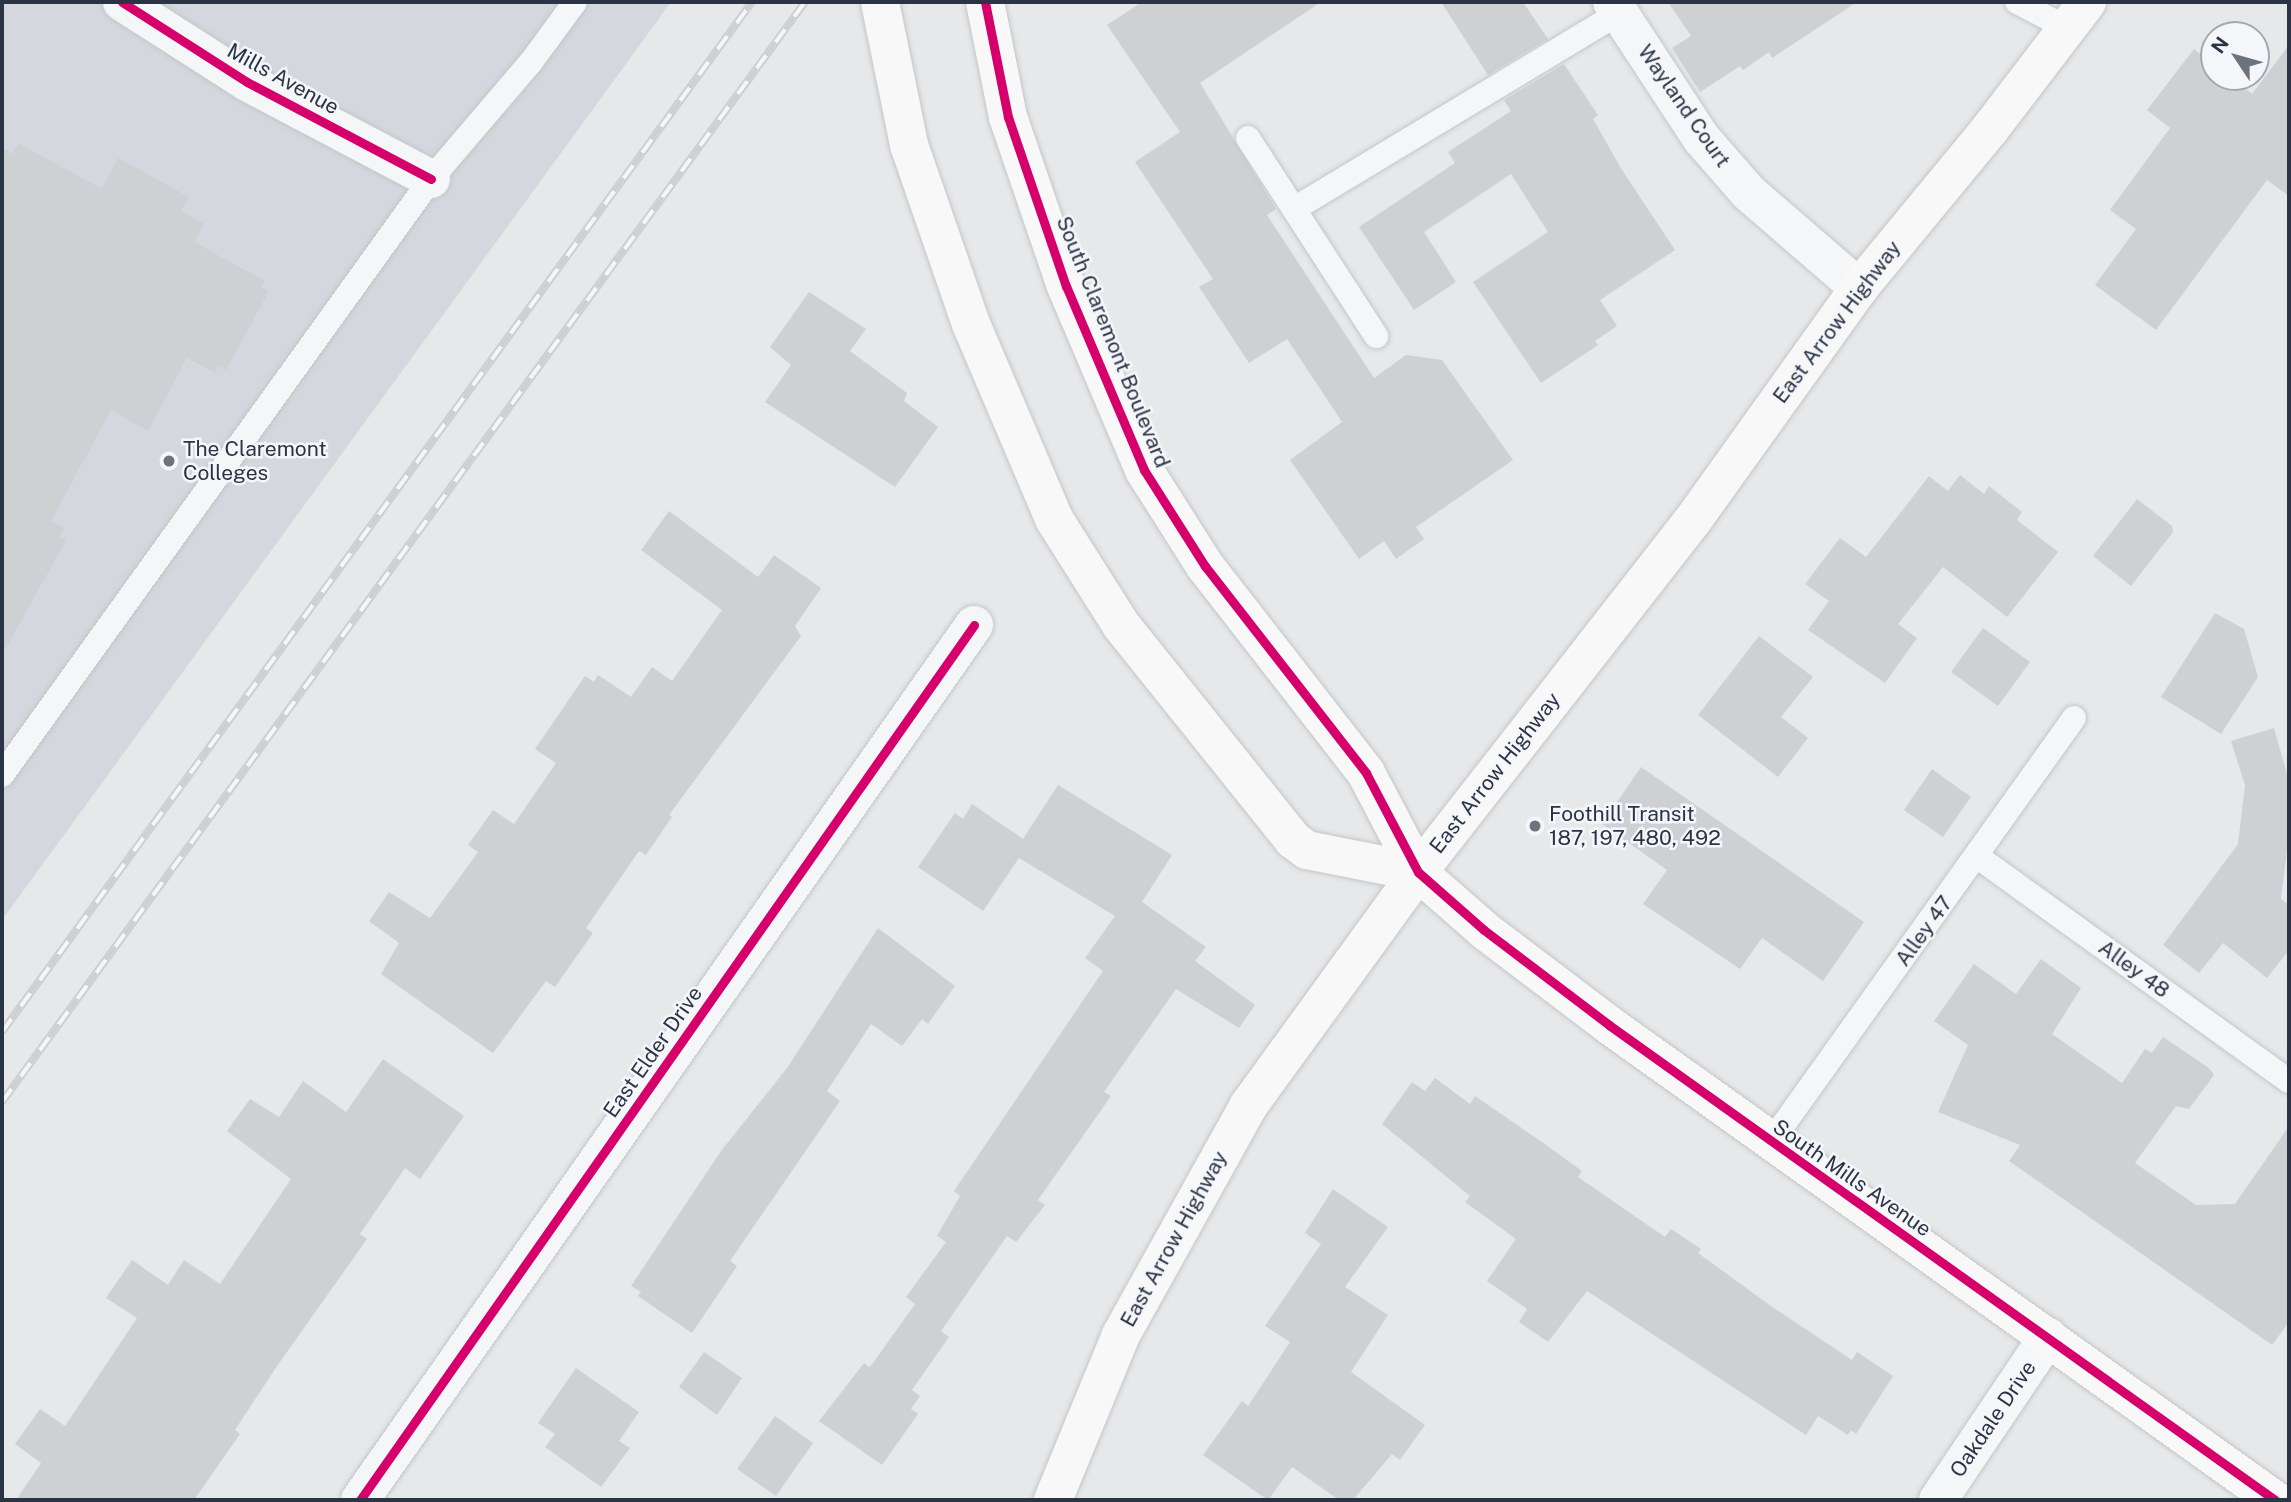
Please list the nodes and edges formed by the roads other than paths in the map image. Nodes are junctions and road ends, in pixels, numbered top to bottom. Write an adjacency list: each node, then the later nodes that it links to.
1 (122, 2): 9 (street, Mills Avenue)
2 (575, 2): 9 (lane)
3 (880, 2): 17 (main road)
4 (985, 2): 17 (main road, South Claremont Boulevard)
5 (2017, 2): 7 (lane)
6 (1615, 7): 10 (lane); 11 (street, Wayland Court)
7 (2077, 15): 11 (main road, East Arrow Highway)
8 (1248, 138): 10 (lane)
9 (431, 179): 15 (lane)
10 (1294, 209): 12 (lane)
11 (1859, 288): 17 (main road, East Arrow Highway)
12 (1376, 336)
13 (974, 625): 21 (street, East Elder Drive)
14 (2074, 719): 16 (lane, Alley 47)
15 (2, 775)
16 (1978, 856): 18 (lane, Alley 48); 19 (lane, Alley 47)
17 (1418, 872): 19 (main road, South Mills Avenue); 22 (main road, East Arrow Highway)
18 (2289, 1081)
19 (1771, 1142): 20 (main road, South Mills Avenue)
20 (2048, 1338): 23 (street, Oakdale Drive); 24 (main road, South Mills Avenue)
21 (360, 1500)
22 (1053, 1500)
23 (1938, 1500)
24 (2275, 1500)

